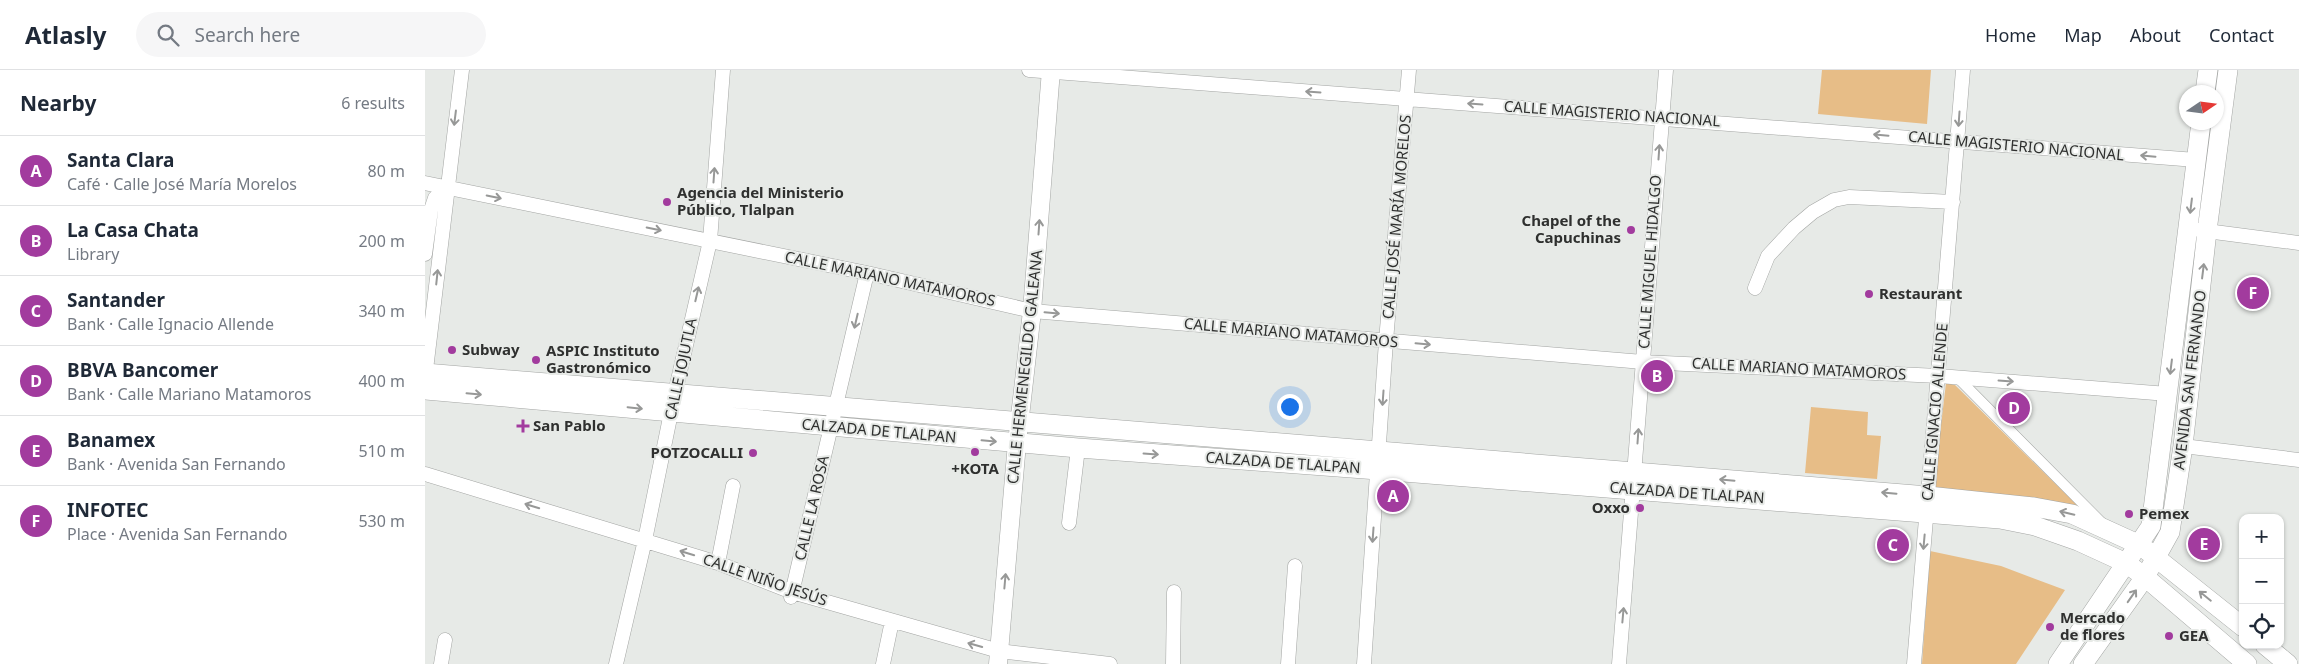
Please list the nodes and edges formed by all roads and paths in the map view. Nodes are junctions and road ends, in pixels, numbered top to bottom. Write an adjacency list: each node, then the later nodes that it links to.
1 (462, 70): 17 (street, one-way to 17)
2 (723, 70): 21 (street, CALLE JOJUTLA, one-way to 2)
3 (1029, 70): 9 (street, CALLE MAGISTERIO NACIONAL)
4 (1409, 70): 11 (street, CALLE JOSÉ MARÍA MORELOS)
5 (1665, 70): 12 (street, CALLE MIGUEL HIDALGO)
6 (1963, 70): 14 (street, CALLE IGNACIO ALLENDE, one-way to 14)
7 (2208, 70): 10 (main road)
8 (2228, 70): 20 (main road, AVENIDA SAN FERNANDO)
9 (1051, 71): 11 (street, CALLE MAGISTERIO NACIONAL, one-way to 9); 26 (street, CALLE HERMENEGILDO GALEANA, one-way to 9)
10 (2206, 85)
11 (1407, 99): 12 (street, CALLE MAGISTERIO NACIONAL, one-way to 11); 27 (street, CALLE JOSÉ MARÍA MORELOS)
12 (1661, 117): 14 (street, CALLE MAGISTERIO NACIONAL, one-way to 12); 28 (street, CALLE MIGUEL HIDALGO, one-way to 12)
13 (2200, 130): 15 (main road, AVENIDA SAN FERNANDO)
14 (1957, 141): 15 (street, CALLE MAGISTERIO NACIONAL, one-way to 14); 18 (street, CALLE IGNACIO ALLENDE)
15 (2196, 160): 19 (main road, AVENIDA SAN FERNANDO, one-way to 19)
16 (425, 184): 17 (street, CALLE MARIANO MATAMOROS)
17 (447, 187): 21 (street, CALLE MARIANO MATAMOROS, one-way to 21); 23 (street); 31 (street, one-way to 17)
18 (1953, 202): 25 (street); 29 (street, CALLE IGNACIO ALLENDE)
19 (2188, 229): 20 (street); 33 (main road, AVENIDA SAN FERNANDO, one-way to 33)
20 (2207, 232): 22 (street); 39 (main road, AVENIDA SAN FERNANDO, one-way to 20)
21 (710, 241): 24 (street, CALLE MARIANO MATAMOROS); 32 (street, CALLE JOJUTLA, one-way to 21)
22 (2299, 243)
23 (425, 254)
24 (867, 273): 26 (street, CALLE MARIANO MATAMOROS); 34 (street, CALLE LA ROSA, one-way to 34)
25 (1755, 288)
26 (1032, 311): 27 (street, CALLE MARIANO MATAMOROS, one-way to 27); 36 (street, CALLE HERMENEGILDO GALEANA)
27 (1387, 341): 28 (street, CALLE MARIANO MATAMOROS, one-way to 28); 41 (street, CALLE JOSÉ MARÍA MORELOS, one-way to 41)
28 (1643, 362): 29 (street, CALLE MARIANO MATAMOROS); 44 (street, CALLE MIGUEL HIDALGO, one-way to 28)
29 (1939, 376): 30 (street, CALLE MARIANO MATAMOROS); 46 (street, CALLE IGNACIO ALLENDE)
30 (1957, 377): 33 (street, CALLE MARIANO MATAMOROS, one-way to 33); 48 (street)
31 (425, 379): 32 (main road, CALZADA DE TLALPAN); 35 (main road, CALZADA DE TLALPAN, one-way to 35)
32 (675, 393): 34 (main road, CALZADA DE TLALPAN); 35 (street, CALLE JOJUTLA)
33 (2168, 394): 50 (main road, AVENIDA SAN FERNANDO)
34 (835, 406): 36 (main road, CALZADA DE TLALPAN); 37 (street, CALLE LA ROSA)
35 (671, 412): 37 (main road, CALZADA DE TLALPAN); 49 (street, CALLE JOJUTLA)
36 (1019, 423): 38 (street, CALLE HERMENEGILDO GALEANA); 41 (main road, CALZADA DE TLALPAN)
37 (832, 426): 38 (main road, CALZADA DE TLALPAN, one-way to 38); 57 (street, CALLE LA ROSA)
38 (1017, 443): 40 (main road, CALZADA DE TLALPAN); 62 (street, CALLE HERMENEGILDO GALEANA, one-way to 38)
39 (2183, 446): 42 (street); 51 (main road, AVENIDA SAN FERNANDO)
40 (1078, 448): 41 (main road, CALZADA DE TLALPAN, one-way to 41); 47 (street)
41 (1378, 460): 44 (main road, CALZADA DE TLALPAN); 69 (street, CALLE JOSÉ MARÍA MORELOS, one-way to 69)
42 (2299, 460)
43 (425, 474): 49 (street, CALLE NIÑO JESÚS, one-way to 43)
44 (1635, 481): 46 (main road, CALZADA DE TLALPAN); 70 (street, CALLE MIGUEL HIDALGO, one-way to 44)
45 (733, 486): 52 (street)
46 (1927, 504): 48 (main road, CALZADA DE TLALPAN, one-way to 46); 53 (main road, CALZADA DE TLALPAN); 71 (street, CALLE IGNACIO ALLENDE, one-way to 71)
47 (1069, 523)
48 (2109, 529): 50 (main road, CALZADA DE TLALPAN)
49 (645, 540): 52 (street, CALLE NIÑO JESÚS, one-way to 49); 64 (street, CALLE JOJUTLA)
50 (2140, 545): 51 (main road, CALZADA DE TLALPAN); 53 (main road, AVENIDA SAN FERNANDO)
51 (2158, 558): 55 (main road, AVENIDA SAN FERNANDO); 59 (main road, CALZADA DE TLALPAN, one-way to 51)
52 (719, 563): 57 (street, CALLE NIÑO JESÚS)
53 (2126, 563): 55 (main road, CALZADA DE TLALPAN); 72 (main road, AVENIDA SAN FERNANDO)
54 (1295, 566): 68 (street)
55 (2145, 577): 73 (main road, AVENIDA SAN FERNANDO, one-way to 55); 74 (main road, CALZADA DE TLALPAN)
56 (1174, 592): 67 (street)
57 (792, 594): 58 (street, CALLE NIÑO JESÚS)
58 (892, 622): 62 (street, CALLE NIÑO JESÚS, one-way to 58); 65 (street)
59 (2239, 624)
60 (445, 640): 63 (street)
61 (2270, 649): 75 (main road)
62 (999, 658): 66 (street, CALLE NIÑO JESÚS)
63 (441, 664)
64 (616, 664)
65 (883, 664)
66 (1110, 664)
67 (1173, 664)
68 (1289, 664)
69 (1364, 664)
70 (1619, 664)
71 (1914, 664)
72 (2057, 664)
73 (2083, 664)
74 (2247, 664)
75 (2288, 664)

